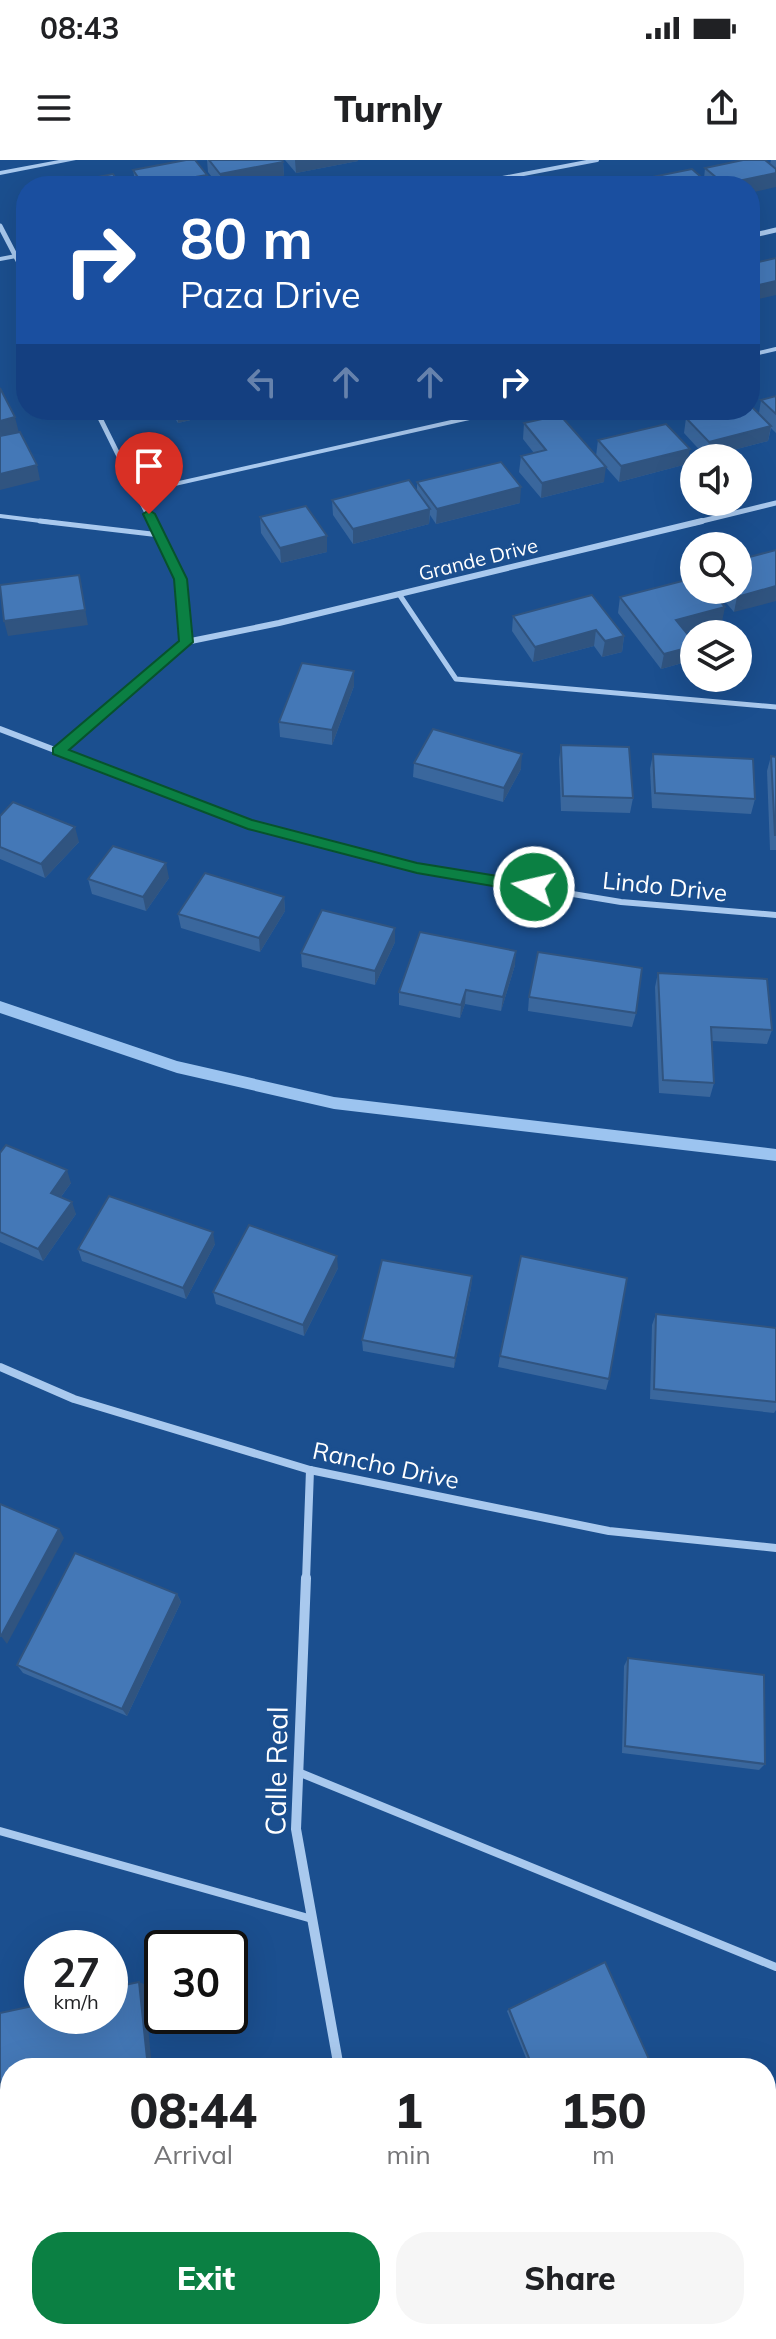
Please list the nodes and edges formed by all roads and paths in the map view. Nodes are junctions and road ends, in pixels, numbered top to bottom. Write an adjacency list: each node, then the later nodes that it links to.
1 (72, 160): 3 (street)
2 (597, 160): 4 (lane)
3 (0, 173)
4 (513, 176)
5 (0, 226): 6 (street)
6 (16, 256): 7 (lane)
7 (0, 259)
8 (101, 420): 10 (street)
9 (460, 420): 10 (lane)
10 (139, 492): 13 (street)
11 (776, 503): 14 (street, Grande Drive)
12 (0, 516): 13 (lane)
13 (160, 535): 15 (street)
14 (399, 594): 15 (street, Grande Drive); 16 (lane)
15 (186, 642): 18 (street)
16 (776, 707)
17 (0, 729): 18 (street, Lindo Drive)
18 (58, 751): 19 (street, Lindo Drive)
19 (776, 915)
20 (0, 1367): 21 (street, Rancho Drive)
21 (310, 1470): 22 (street, Rancho Drive); 23 (street, Calle Real)
22 (776, 1548)
23 (298, 1772): 25 (street, Calle Real); 26 (lane)
24 (0, 1831): 25 (lane)
25 (312, 1919): 27 (street, Calle Real)
26 (776, 1967)
27 (337, 2058)

